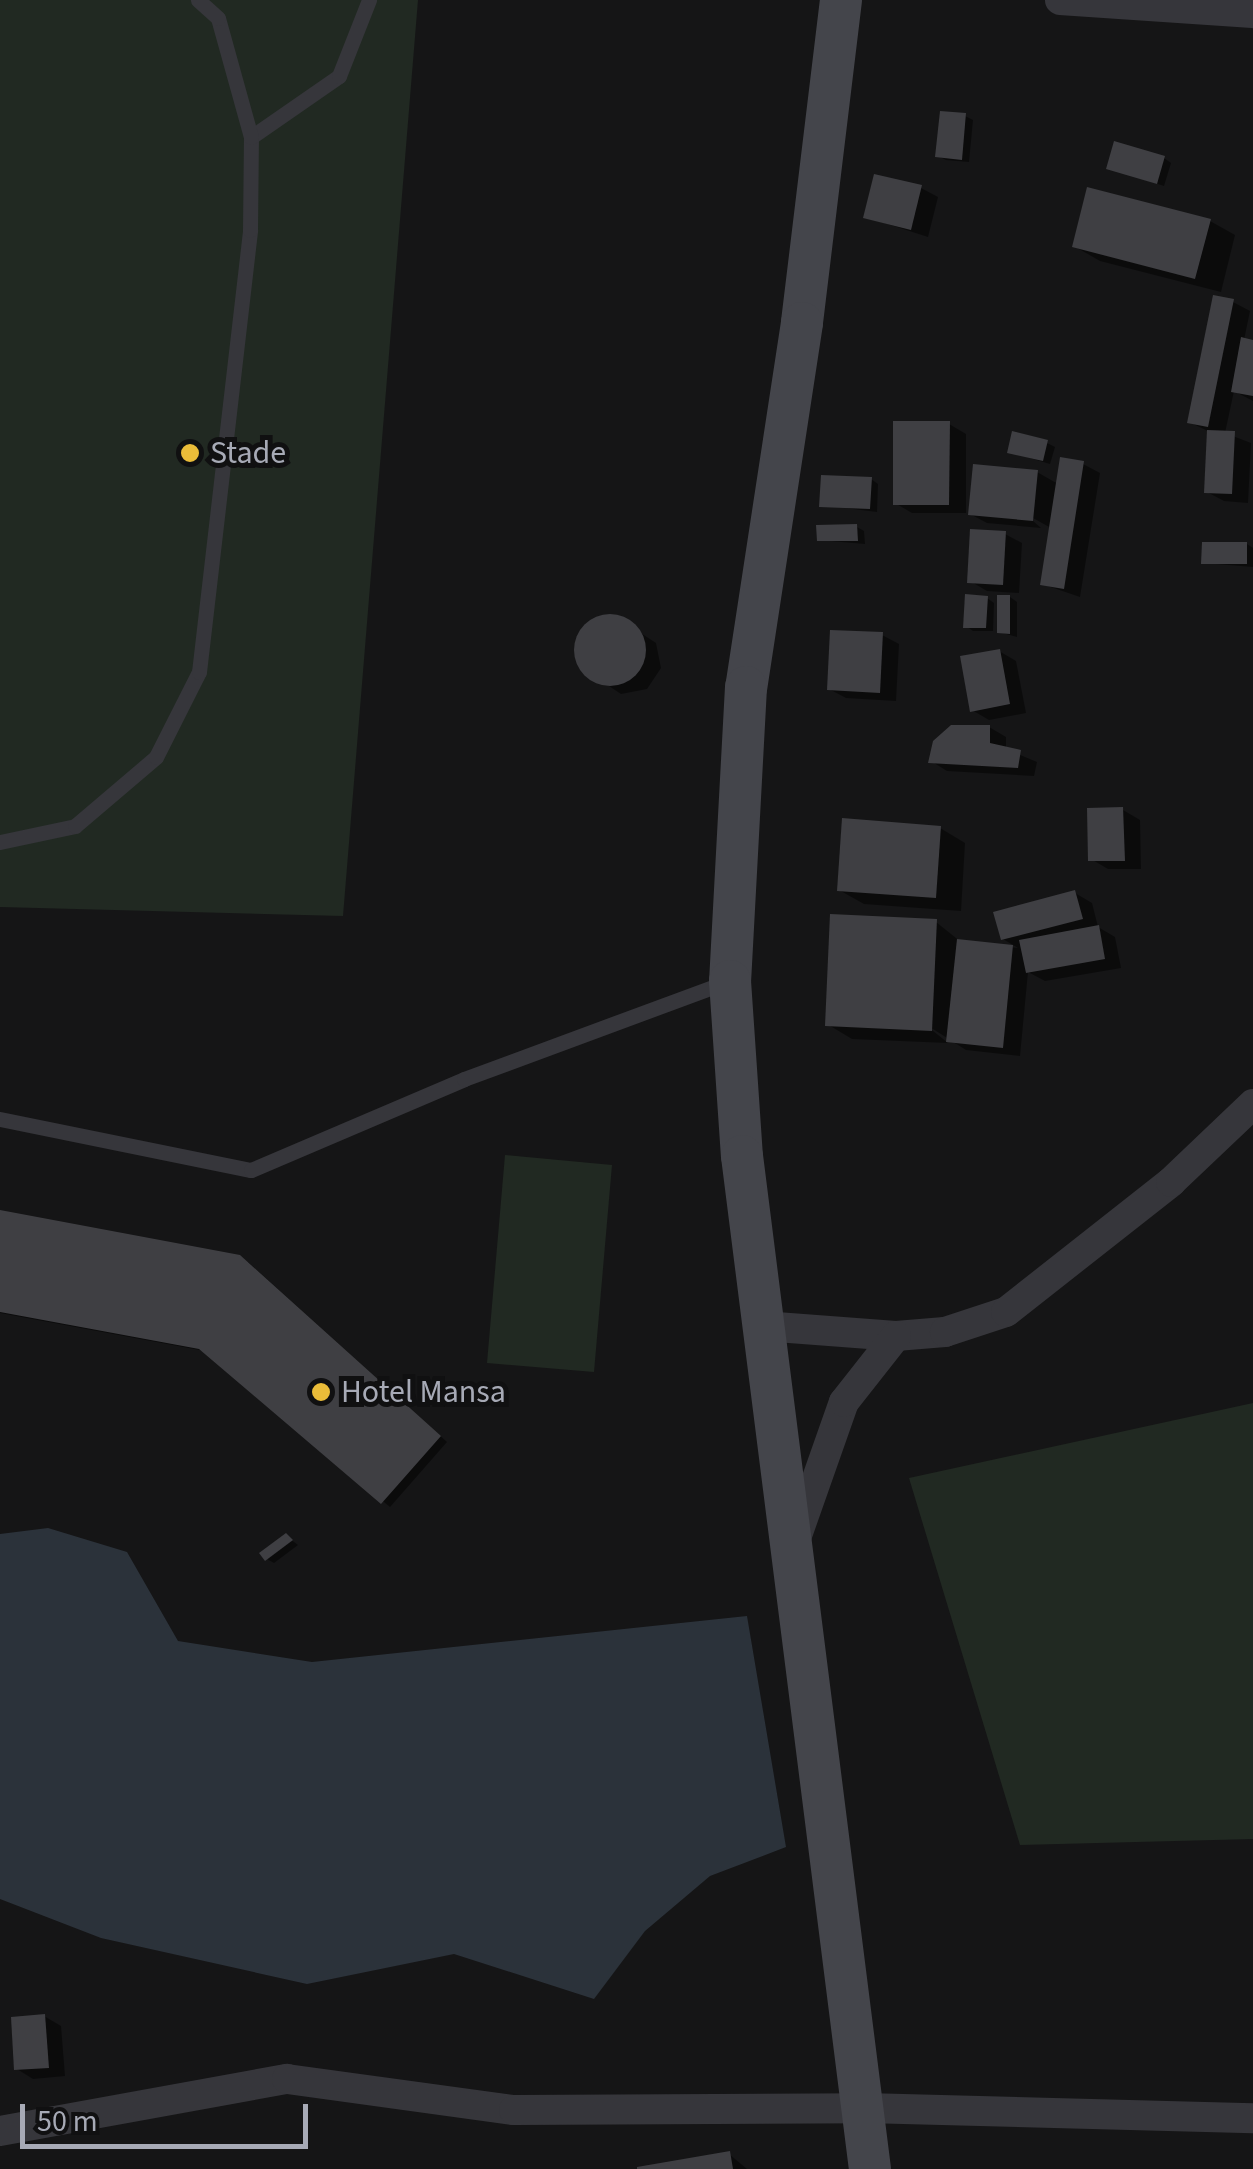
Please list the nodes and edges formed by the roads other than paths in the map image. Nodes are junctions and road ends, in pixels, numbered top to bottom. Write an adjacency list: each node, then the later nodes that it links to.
1 (198, 0): 6 (lane)
2 (369, 0): 6 (lane)
3 (840, 0): 8 (main road)
4 (1060, 0): 5 (street)
5 (1253, 13)
6 (251, 137): 7 (lane)
7 (0, 842)
8 (730, 981): 10 (lane); 11 (main road)
9 (1253, 1104): 12 (street)
10 (0, 1119)
11 (763, 1326): 12 (street); 13 (main road)
12 (896, 1336): 13 (street)
13 (791, 1550): 14 (main road)
14 (865, 2108): 15 (street); 16 (street); 17 (main road)
15 (1253, 2118)
16 (0, 2131)
17 (870, 2169)

